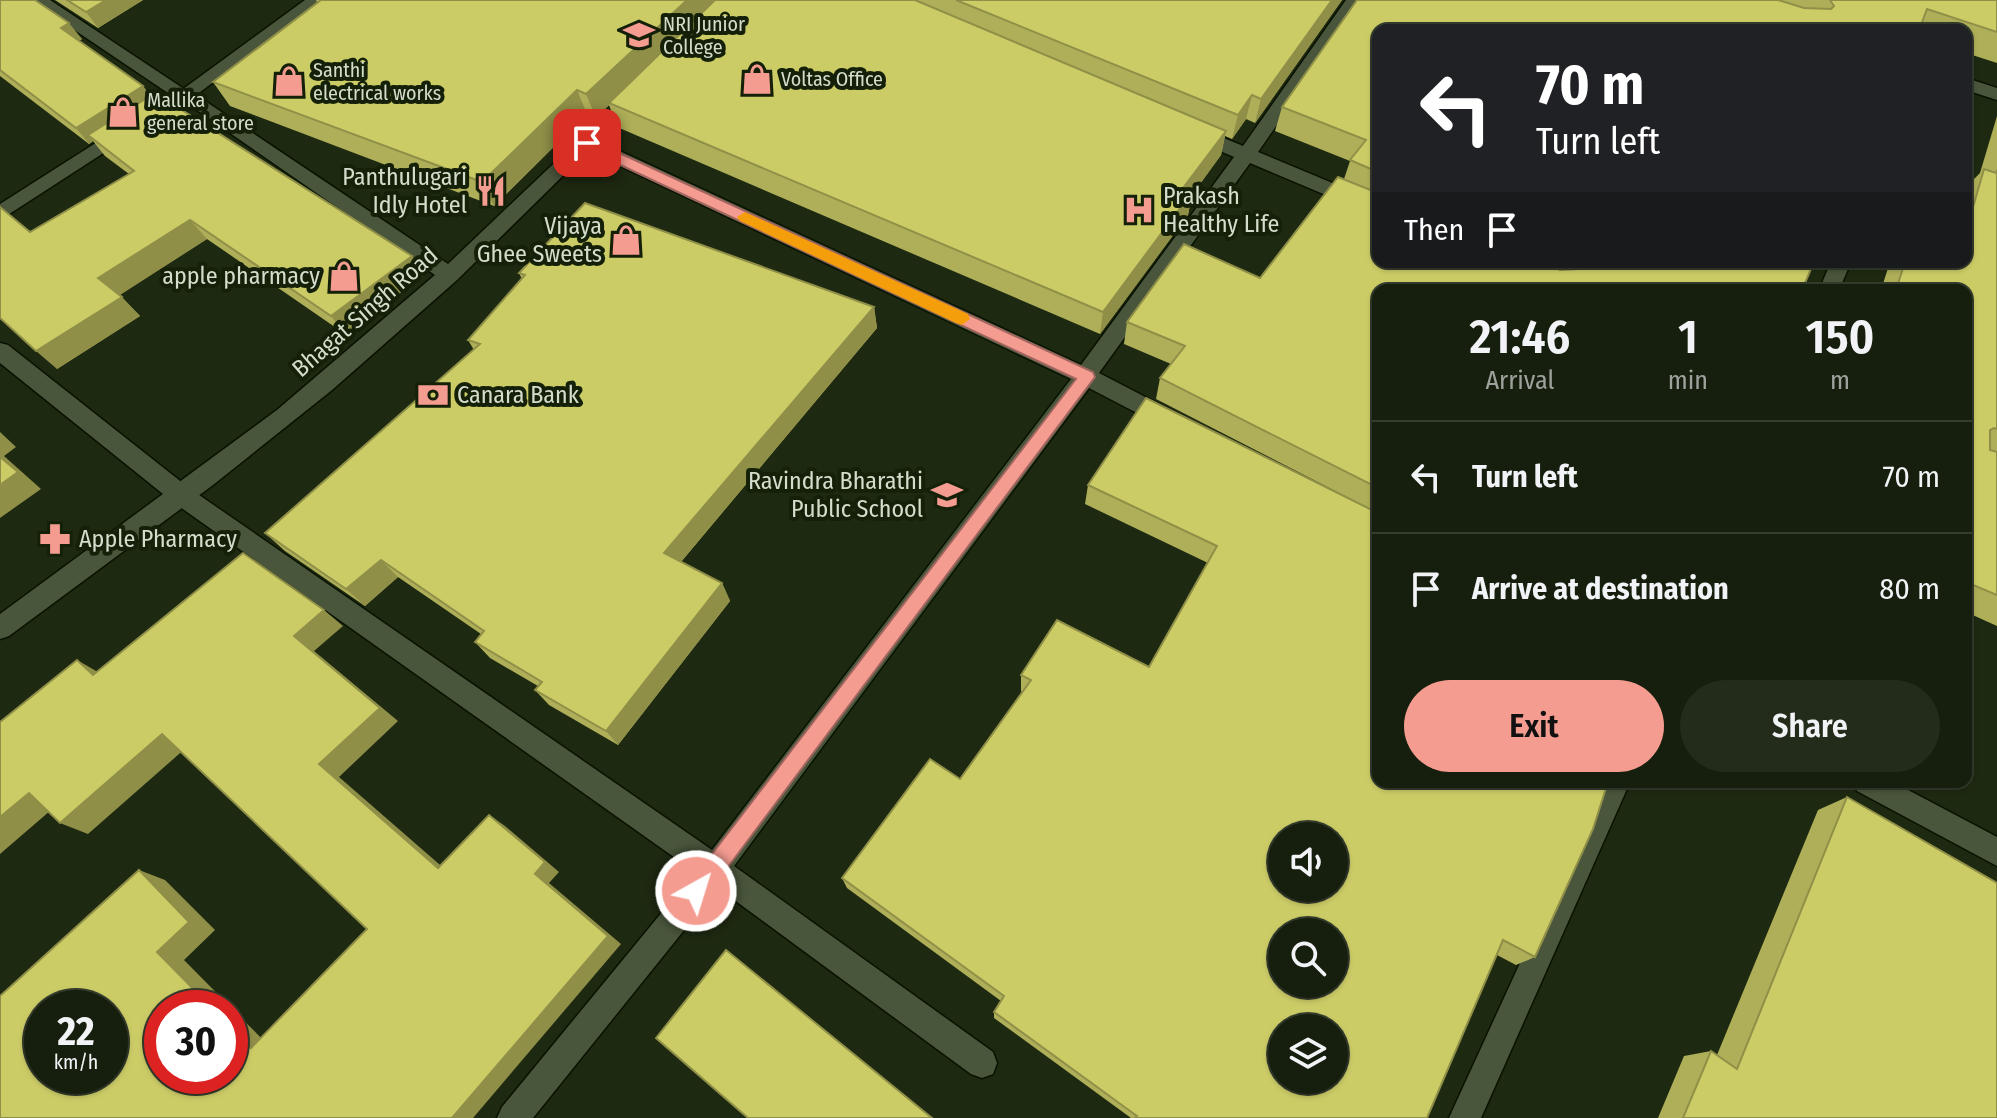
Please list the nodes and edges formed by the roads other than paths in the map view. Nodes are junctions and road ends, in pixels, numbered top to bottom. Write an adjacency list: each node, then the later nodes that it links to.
1 (38, 0): 7 (street)
2 (316, 0): 7 (street)
3 (1355, 0): 10 (street)
4 (654, 77): 9 (street, Bhagat Singh Road)
5 (1972, 86): 6 (street)
6 (1997, 94)
7 (184, 95): 12 (street); 13 (street)
8 (1176, 126): 10 (street)
9 (587, 143): 13 (street, Bhagat Singh Road); 15 (street)
10 (1247, 155): 11 (street); 15 (street)
11 (1372, 207)
12 (0, 213)
13 (450, 275): 17 (street, Bhagat Singh Road)
14 (0, 351): 17 (street)
15 (1087, 377): 16 (street); 22 (street)
16 (1184, 427)
17 (181, 495): 18 (street, Bhagat Singh Road); 22 (street)
18 (0, 628)
19 (1614, 788): 25 (street)
20 (1877, 788): 21 (street)
21 (1997, 852)
22 (715, 869): 23 (street); 24 (street)
23 (982, 1063)
24 (513, 1118)
25 (1465, 1118)

